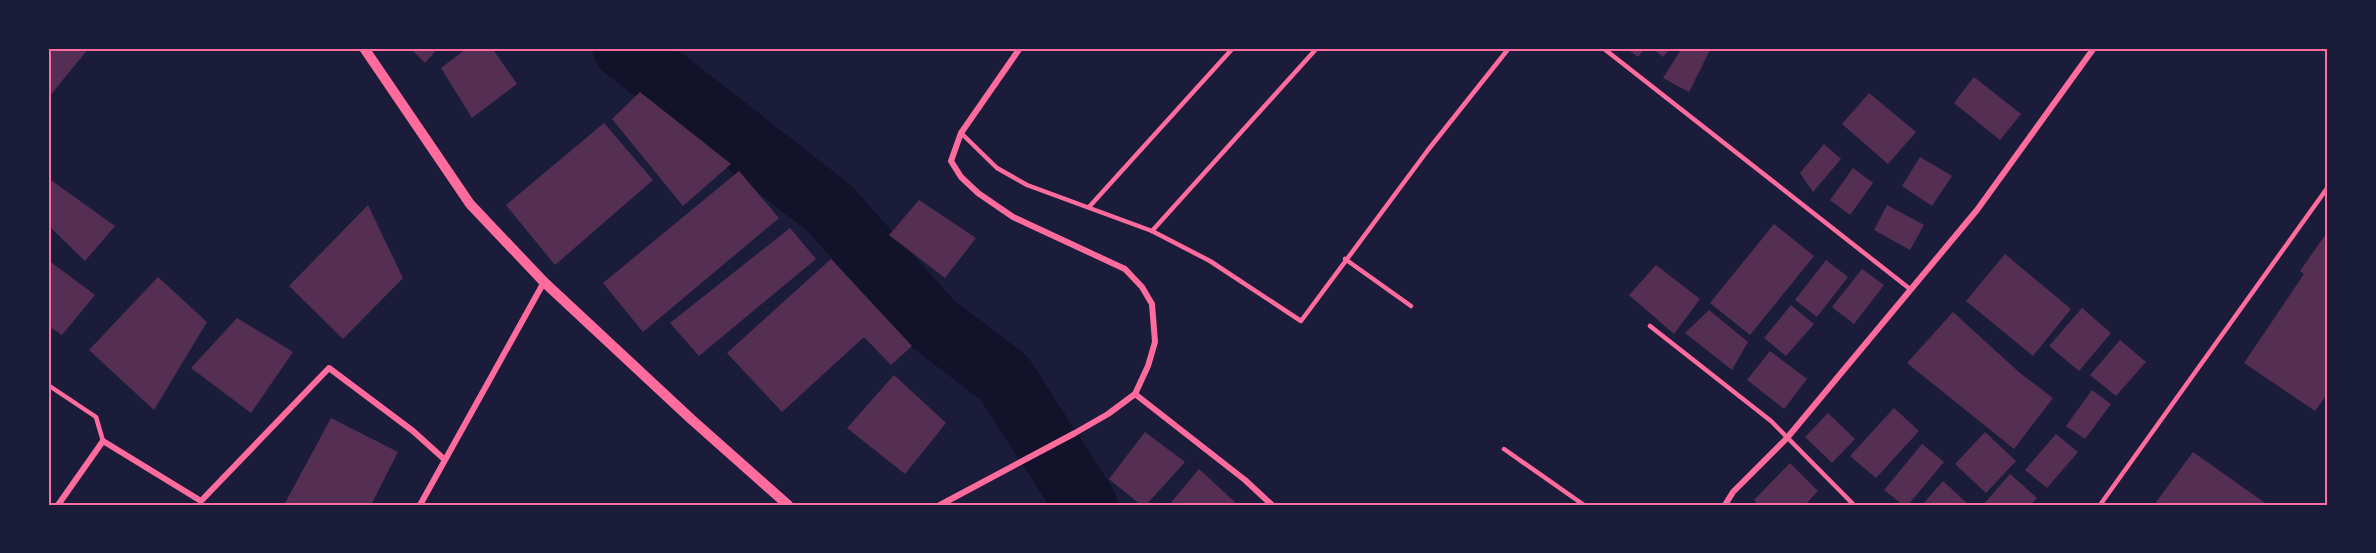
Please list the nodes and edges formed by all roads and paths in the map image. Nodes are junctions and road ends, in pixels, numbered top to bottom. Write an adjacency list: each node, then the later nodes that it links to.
1 (364, 48): 13 (street)
2 (1020, 48): 8 (street)
3 (1233, 48): 10 (lane)
4 (1317, 48): 11 (lane)
5 (1509, 48): 12 (lane)
6 (1603, 48): 14 (lane)
7 (2094, 48): 14 (street)
8 (961, 133): 10 (lane); 18 (street)
9 (2328, 186): 31 (lane)
10 (1089, 207): 11 (lane)
11 (1152, 231): 12 (lane)
12 (1345, 260): 15 (lane)
13 (544, 282): 22 (street); 25 (street)
14 (1910, 289): 19 (street)
15 (1411, 306)
16 (1650, 326): 19 (lane)
17 (48, 385): 20 (lane)
18 (1135, 394): 26 (street); 27 (street)
19 (1787, 438): 29 (street); 30 (lane)
20 (103, 441): 22 (street); 23 (street)
21 (1504, 449): 28 (lane)
22 (444, 459): 24 (street)
23 (58, 505)
24 (420, 505)
25 (788, 505)
26 (940, 505)
27 (1272, 505)
28 (1584, 505)
29 (1725, 505)
30 (1854, 505)
31 (2100, 505)

